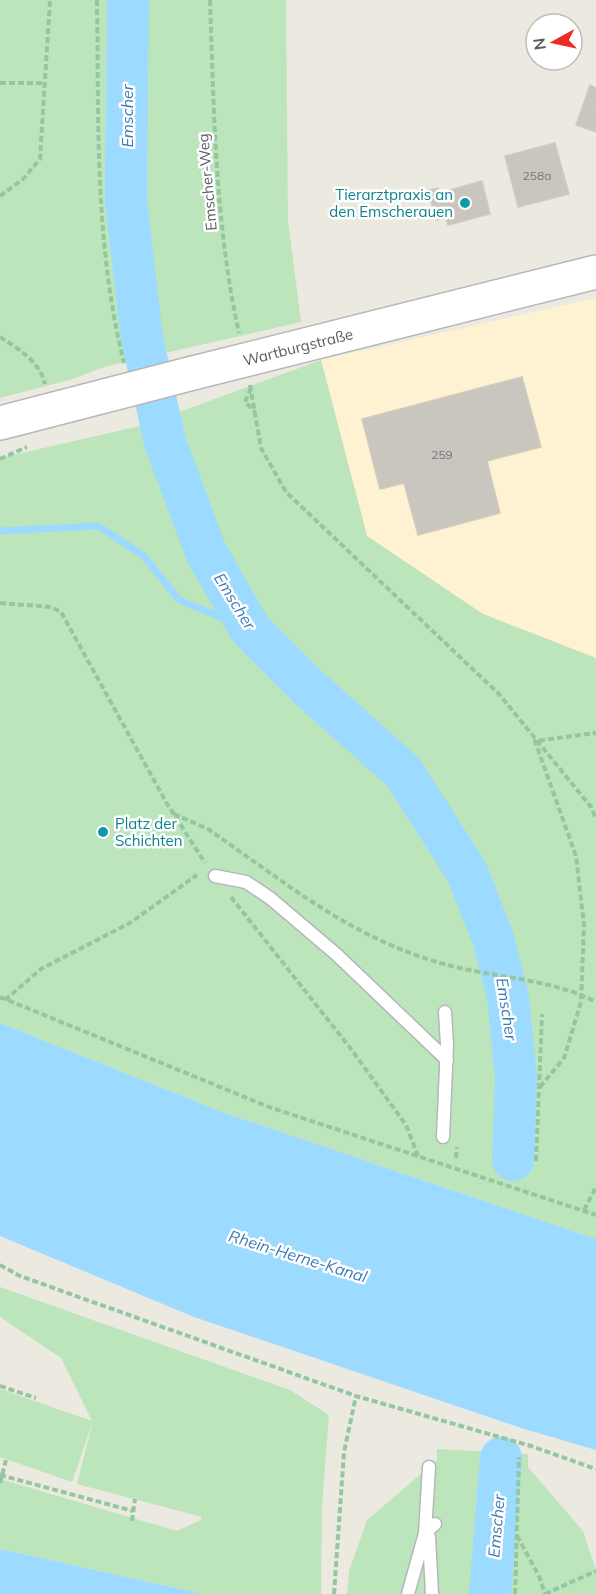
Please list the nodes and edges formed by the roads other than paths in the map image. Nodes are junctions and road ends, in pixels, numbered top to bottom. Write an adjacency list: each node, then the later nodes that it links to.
1 (596, 272): 2 (main road, Wartburgstraße, bridge)
2 (0, 423)
3 (211, 872): 5 (lane)
4 (444, 1012): 5 (lane)
5 (447, 1060): 6 (lane)
6 (443, 1137)
7 (429, 1467): 9 (lane)
8 (435, 1524): 9 (lane)
9 (424, 1533): 10 (lane); 11 (lane)
10 (408, 1594)
11 (432, 1594)

